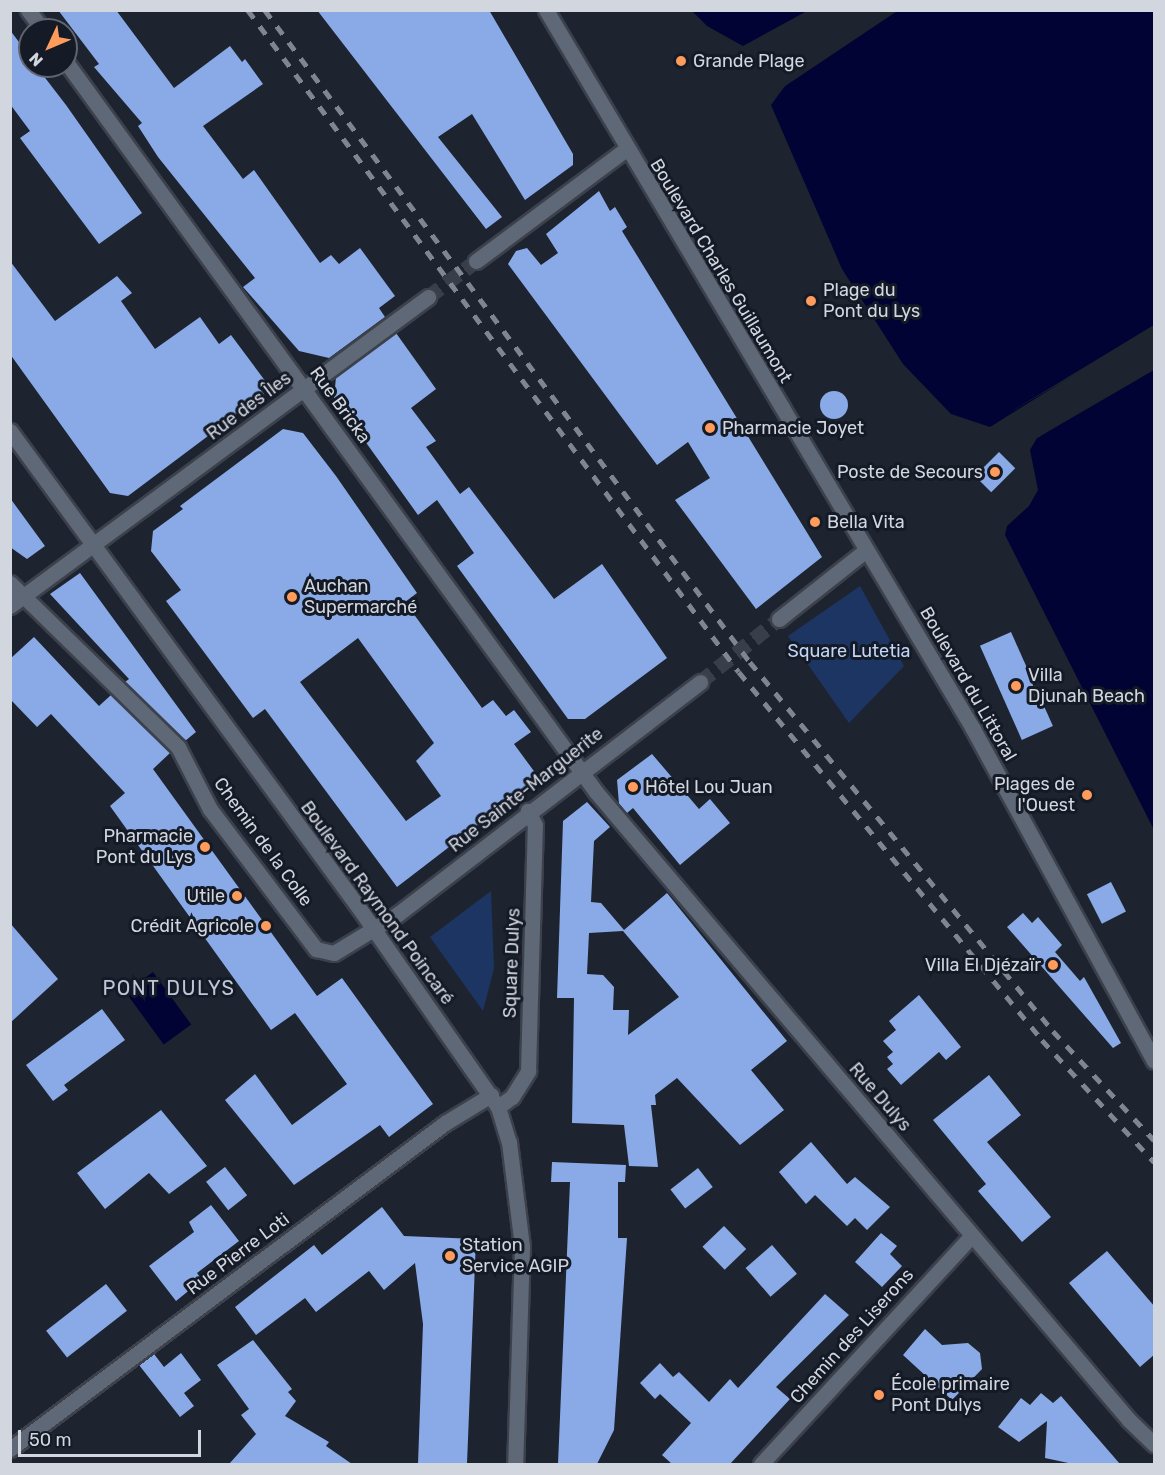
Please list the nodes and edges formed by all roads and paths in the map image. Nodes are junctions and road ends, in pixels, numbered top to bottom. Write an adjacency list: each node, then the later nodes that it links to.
1 (546, 10): 3 (street, Boulevard Charles Guillaumont)
2 (78, 78): 6 (street, Rue Bricka)
3 (625, 150): 4 (street); 9 (street, Boulevard Charles Guillaumont)
4 (476, 261)
5 (428, 297): 6 (street, Rue des Îles)
6 (304, 389): 8 (street, Rue des Îles); 15 (street, Rue Bricka)
7 (10, 431): 8 (street, Boulevard Raymond Poincaré)
8 (94, 546): 11 (street, Rue des Îles); 17 (street, Boulevard Raymond Poincaré)
9 (866, 550): 13 (street); 18 (street, Boulevard du Littoral)
10 (10, 583): 11 (street, Chemin de la Colle)
11 (24, 596): 12 (street, Rue des Îles); 17 (street, Chemin de la Colle)
12 (10, 606)
13 (779, 619)
14 (700, 681): 15 (street, Rue Sainte-Marguerite)
15 (581, 772): 16 (street, Rue Sainte-Marguerite); 20 (street, Rue Dulys)
16 (528, 811): 17 (street, Rue Sainte-Marguerite); 19 (street, Square Dulys)
17 (375, 930): 19 (street, Boulevard Raymond Poincaré)
18 (1155, 1061)
19 (495, 1101): 22 (street, Rue Pierre Loti); 23 (street, Boulevard Raymond Poincaré)
20 (972, 1235): 21 (street, Rue Dulys); 24 (street, Chemin des Liserons)
21 (1155, 1444)
22 (10, 1449)
23 (515, 1464)
24 (761, 1464)

